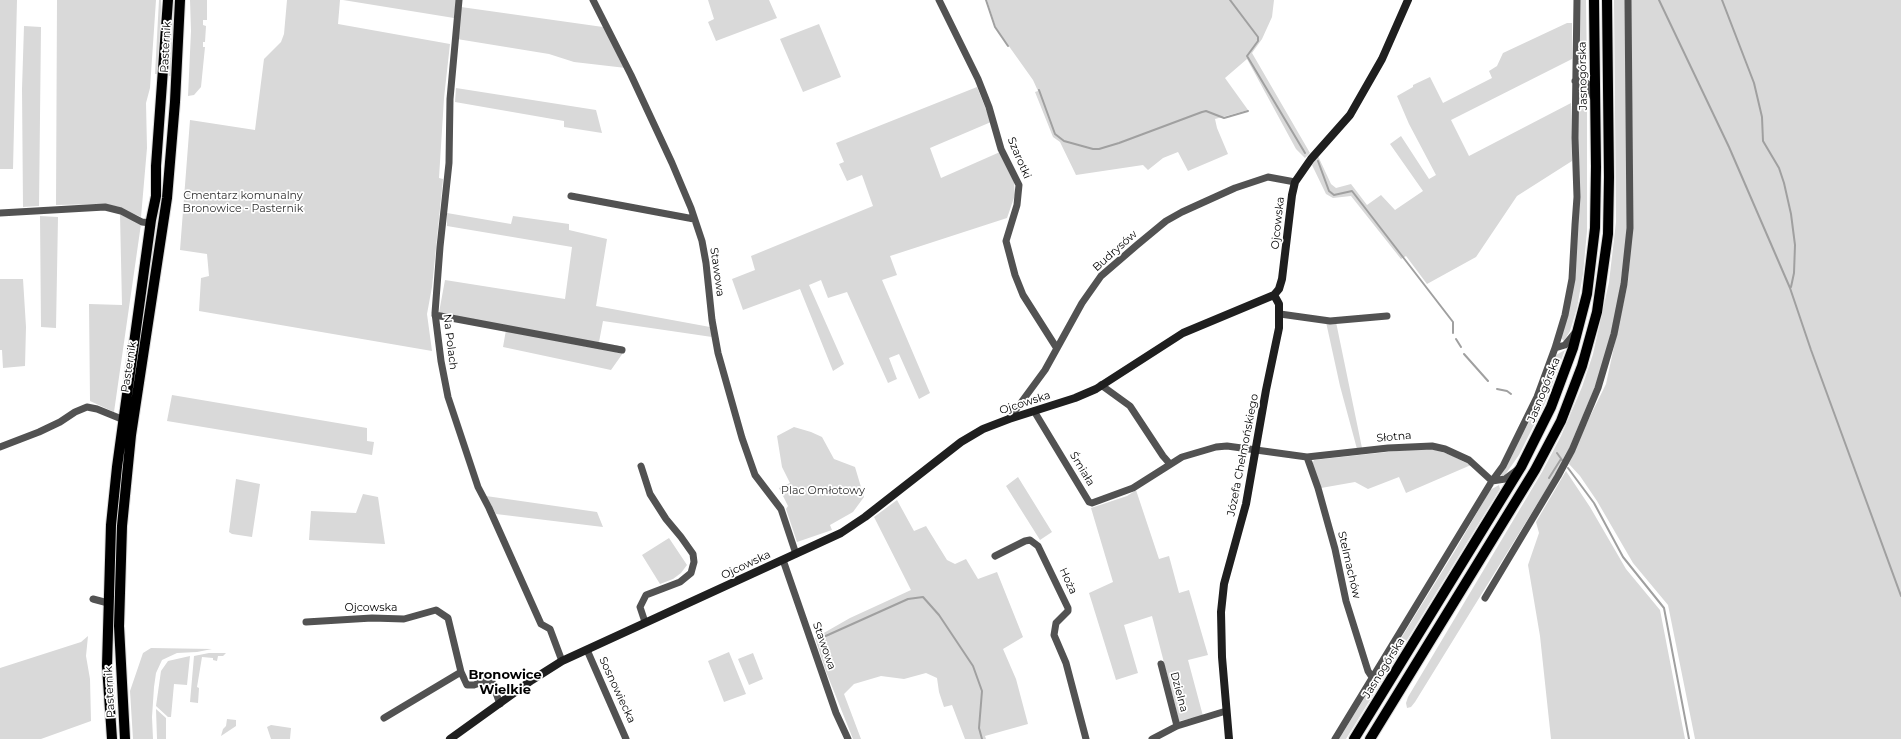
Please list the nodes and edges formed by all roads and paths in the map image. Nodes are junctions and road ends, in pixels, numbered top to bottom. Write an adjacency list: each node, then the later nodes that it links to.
1 (168, 0): 17 (main road, Pasternik)
2 (180, 0): 55 (main road, Pasternik)
3 (459, 0): 19 (street, Na Polach)
4 (593, 0): 16 (street, Stawowa)
5 (939, 0): 23 (street, Szarotki)
6 (1408, 0): 13 (street, Ojcowska)
7 (1577, 0): 11 (street)
8 (1594, 0): 12 (main road, Jasnogórska)
9 (1607, 0): 64 (main road)
10 (1628, 0): 40 (street)
11 (1575, 81): 12 (street); 24 (street)
12 (1595, 101): 22 (main road, Jasnogórska)
13 (1295, 182): 18 (street, Ojcowska); 23 (street, Budrysów)
14 (571, 196): 16 (street)
15 (0, 213): 17 (street)
16 (694, 219): 37 (street, Stawowa)
17 (151, 223): 29 (main road, Pasternik)
18 (1274, 294): 20 (street, Józefa Chełmońskiego); 26 (street, Ojcowska)
19 (435, 314): 25 (street); 46 (street, Na Polach)
20 (1280, 314): 21 (street); 31 (street, Józefa Chełmońskiego)
21 (1387, 316)
22 (1579, 327): 24 (street); 35 (main road, Jasnogórska)
23 (1056, 347): 28 (street, Budrysów)
24 (1555, 348): 36 (street)
25 (622, 350)
26 (1101, 386): 27 (street, Ojcowska); 33 (street)
27 (1034, 411): 28 (street, Ojcowska); 33 (street, Śmiała)
28 (1009, 419): 37 (street, Ojcowska)
29 (124, 420): 30 (street); 42 (main road, Pasternik)
30 (0, 447)
31 (1255, 450): 32 (street, Słotna); 33 (street, Śmiała); 51 (street, Józefa Chełmońskiego)
32 (1307, 458): 36 (street, Słotna); 49 (street, Stelmachów)
33 (1170, 464)
34 (641, 466): 44 (street)
35 (1521, 467): 36 (street); 63 (main road, Jasnogórska)
36 (1492, 481): 49 (street)
37 (796, 554): 39 (street, Ojcowska)
38 (995, 556): 59 (street, Hoża)
39 (783, 560): 44 (street, Ojcowska); 58 (street, Stawowa)
40 (1485, 598)
41 (93, 600): 42 (street)
42 (108, 603): 54 (main road, Pasternik)
43 (306, 622): 48 (street, Ojcowska)
44 (645, 622): 45 (street, Ojcowska)
45 (587, 650): 46 (street, Ojcowska); 57 (street, Sosnowiecka)
46 (562, 661): 50 (street, Ojcowska)
47 (1161, 664): 53 (street, Dzielna)
48 (461, 672): 50 (street, Ojcowska); 52 (street)
49 (1372, 677): 62 (street)
50 (500, 704): 56 (street, Ojcowska)
51 (1226, 711): 53 (street, Dzielna); 61 (street, Józefa Chełmońskiego)
52 (384, 718)
53 (1177, 726): 60 (street, Dzielna)
54 (112, 739)
55 (125, 739)
56 (450, 739)
57 (626, 739)
58 (848, 739)
59 (1086, 739)
60 (1152, 739)
61 (1229, 739)
62 (1335, 739)
63 (1354, 739)
64 (1370, 739)

